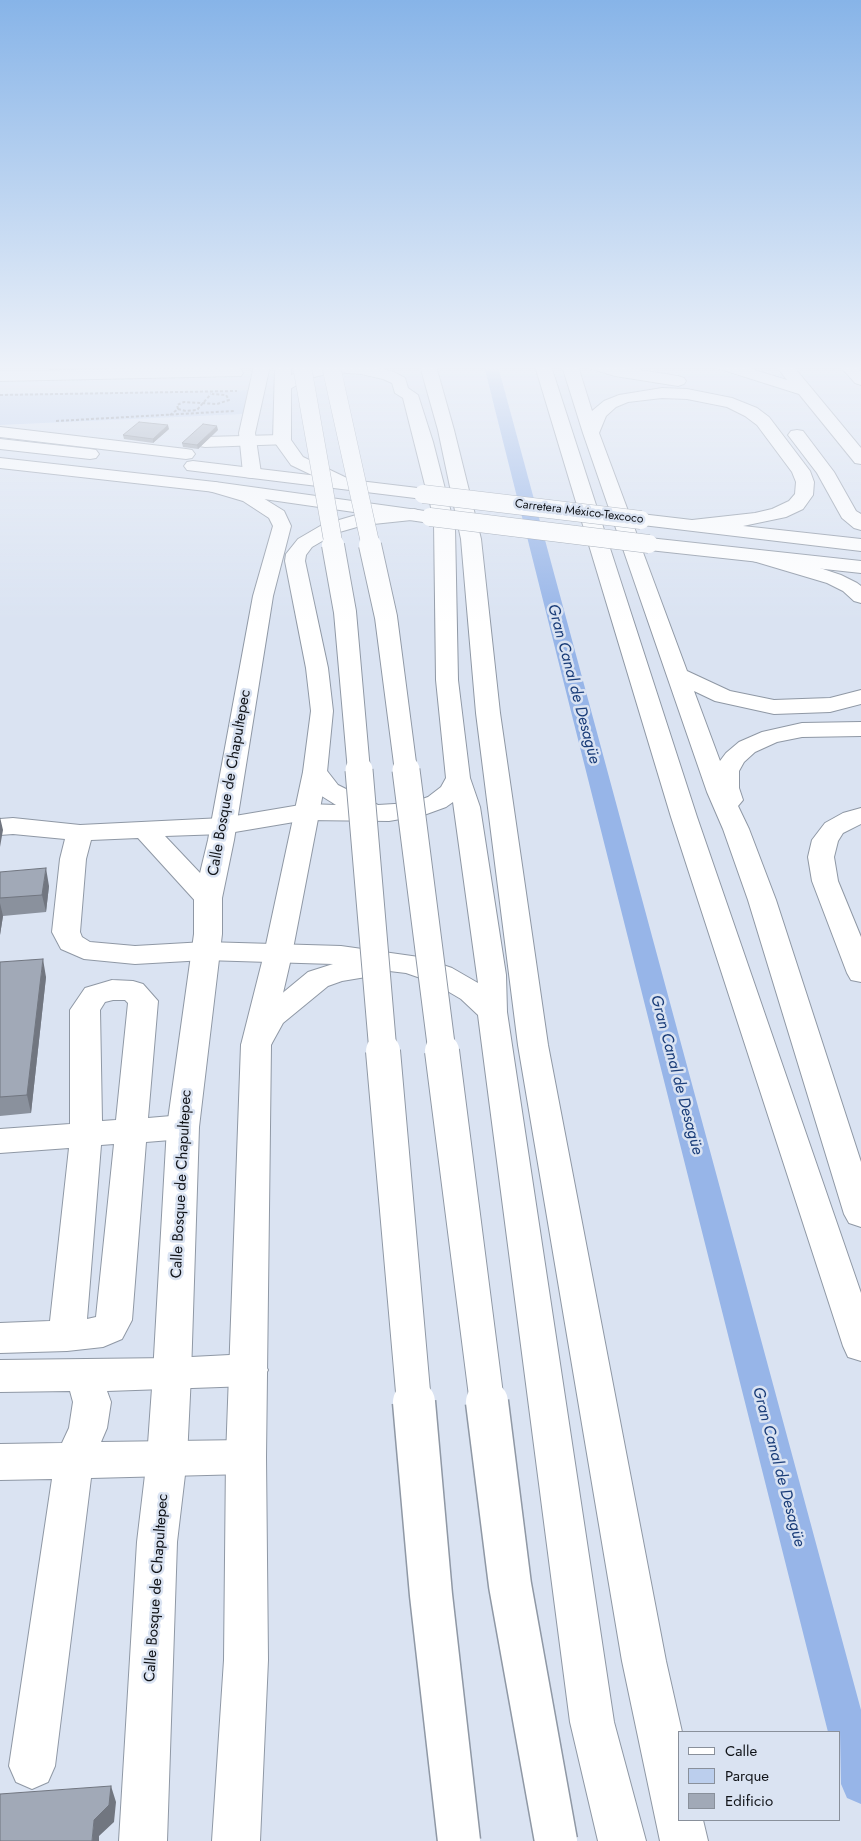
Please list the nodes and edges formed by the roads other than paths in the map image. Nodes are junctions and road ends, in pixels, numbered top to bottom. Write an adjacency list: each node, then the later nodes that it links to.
1 (195, 452): 13 (main road, Carretera México-Texcoco)
2 (249, 452): 13 (main road)
3 (291, 452): 14 (main road)
4 (310, 452): 64 (main road, bridge)
5 (353, 452): 65 (main road, bridge)
6 (426, 452): 27 (main road)
7 (451, 452): 60 (main road)
8 (570, 452): 50 (main road)
9 (598, 452): 23 (main road)
10 (786, 452): 18 (main road)
11 (809, 452): 17 (main road)
12 (0, 463): 15 (main road, Carretera México-Texcoco)
13 (252, 472): 14 (main road, Carretera México-Texcoco)
14 (345, 484): 18 (main road, Carretera México-Texcoco, bridge)
15 (215, 487): 16 (main road, Carretera México-Texcoco); 31 (main road, Calle Bosque de Chapultepec)
16 (422, 516): 20 (main road, Carretera México-Texcoco, bridge); 26 (main road)
17 (861, 524)
18 (690, 526): 19 (main road, Carretera México-Texcoco)
19 (861, 545)
20 (759, 556): 21 (main road, Carretera México-Texcoco); 22 (main road)
21 (861, 567)
22 (861, 597)
23 (678, 675): 24 (main road); 34 (main road)
24 (861, 697)
25 (861, 729): 34 (main road)
26 (315, 772): 28 (main road); 29 (main road)
27 (458, 778): 29 (main road); 41 (main road)
28 (306, 812): 29 (main road); 31 (main road); 38 (main road)
29 (389, 814)
30 (861, 816): 40 (main road)
31 (224, 826): 33 (main road); 36 (main road, Calle Bosque de Chapultepec)
32 (0, 827): 35 (main road)
33 (144, 829): 35 (main road); 36 (main road)
34 (736, 829): 47 (main road)
35 (80, 832): 37 (main road)
36 (208, 898): 37 (main road, Calle Bosque de Chapultepec)
37 (205, 951): 38 (main road); 43 (main road, Calle Bosque de Chapultepec)
38 (278, 954): 39 (main road); 42 (main road)
39 (409, 964): 41 (main road); 42 (main road)
40 (860, 970)
41 (492, 1012): 66 (main road)
42 (256, 1045): 51 (main road)
43 (183, 1127): 44 (main road); 53 (main road, Calle Bosque de Chapultepec)
44 (132, 1131): 45 (main road); 45 (main road); 48 (main road)
45 (86, 1135): 46 (main road); 48 (main road)
46 (0, 1141)
47 (861, 1214)
48 (67, 1336): 49 (main road)
49 (0, 1338)
50 (861, 1346)
51 (250, 1370): 53 (main road); 55 (main road)
52 (83, 1374): 53 (main road); 54 (main road); 57 (main road)
53 (172, 1374): 56 (main road, Calle Bosque de Chapultepec)
54 (0, 1376)
55 (246, 1457): 56 (main road); 63 (main road)
56 (167, 1458): 57 (main road); 62 (main road, Calle Bosque de Chapultepec)
57 (74, 1460): 58 (main road); 59 (main road)
58 (0, 1462)
59 (32, 1766)
60 (678, 1814)
61 (680, 1821): 67 (main road)
62 (143, 1841)
63 (236, 1841)
64 (459, 1841)
65 (556, 1841)
66 (622, 1841)
67 (684, 1841)

